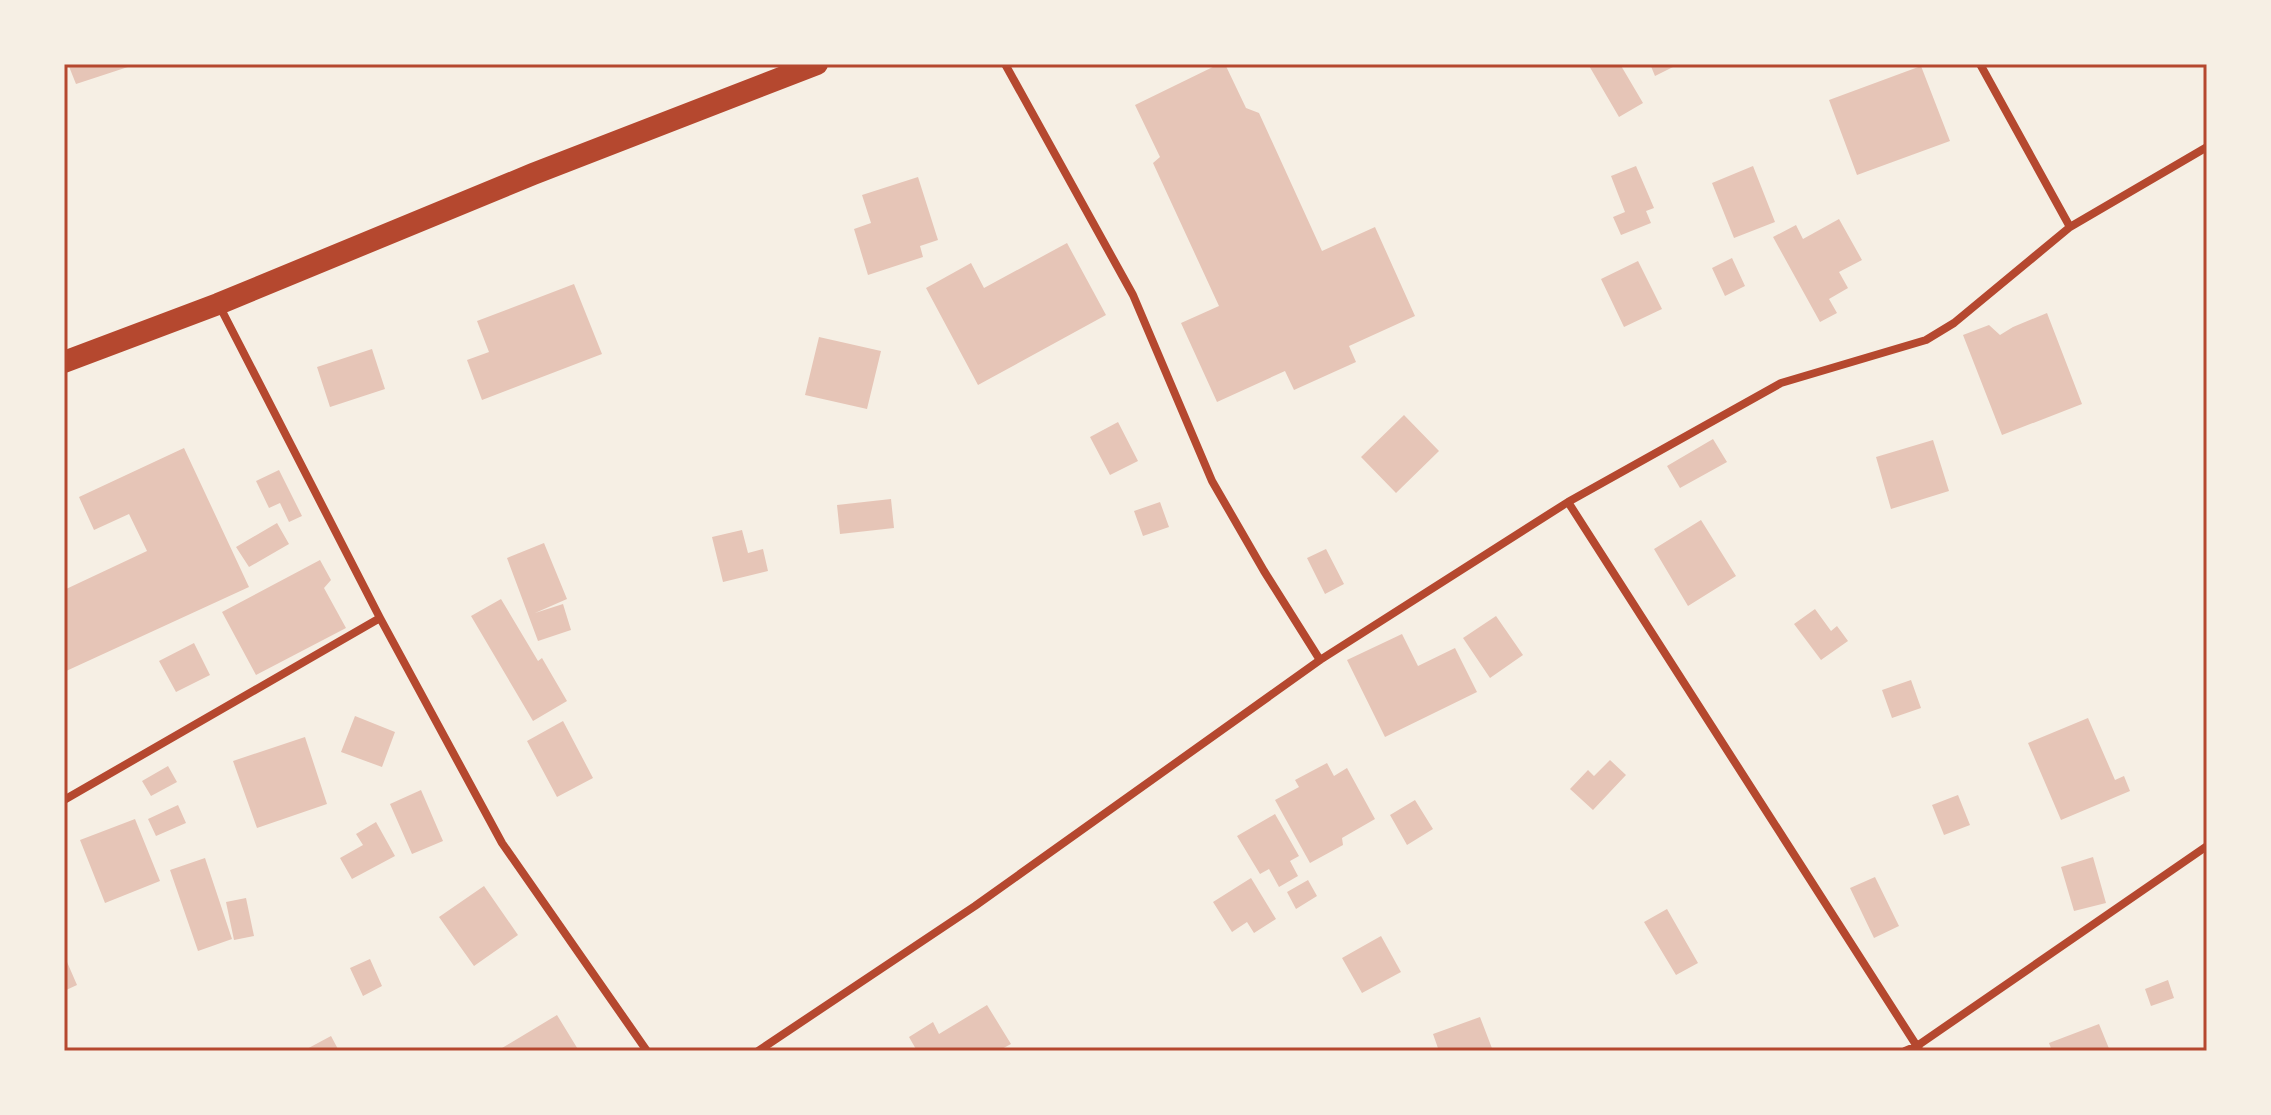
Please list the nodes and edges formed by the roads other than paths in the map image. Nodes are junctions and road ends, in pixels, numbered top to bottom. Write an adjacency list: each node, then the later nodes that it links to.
1 (817, 64): 6 (highway)
2 (1005, 64): 10 (street)
3 (1980, 64): 5 (street)
4 (2207, 147): 5 (street)
5 (2070, 227): 8 (street)
6 (218, 304): 7 (highway); 9 (street)
7 (64, 362)
8 (1568, 502): 10 (street); 13 (street)
9 (380, 618): 11 (street); 14 (street)
10 (1320, 660): 15 (street)
11 (64, 800)
12 (2207, 846): 13 (street)
13 (1919, 1048): 16 (street)
14 (647, 1051)
15 (758, 1051)
16 (1905, 1051)

